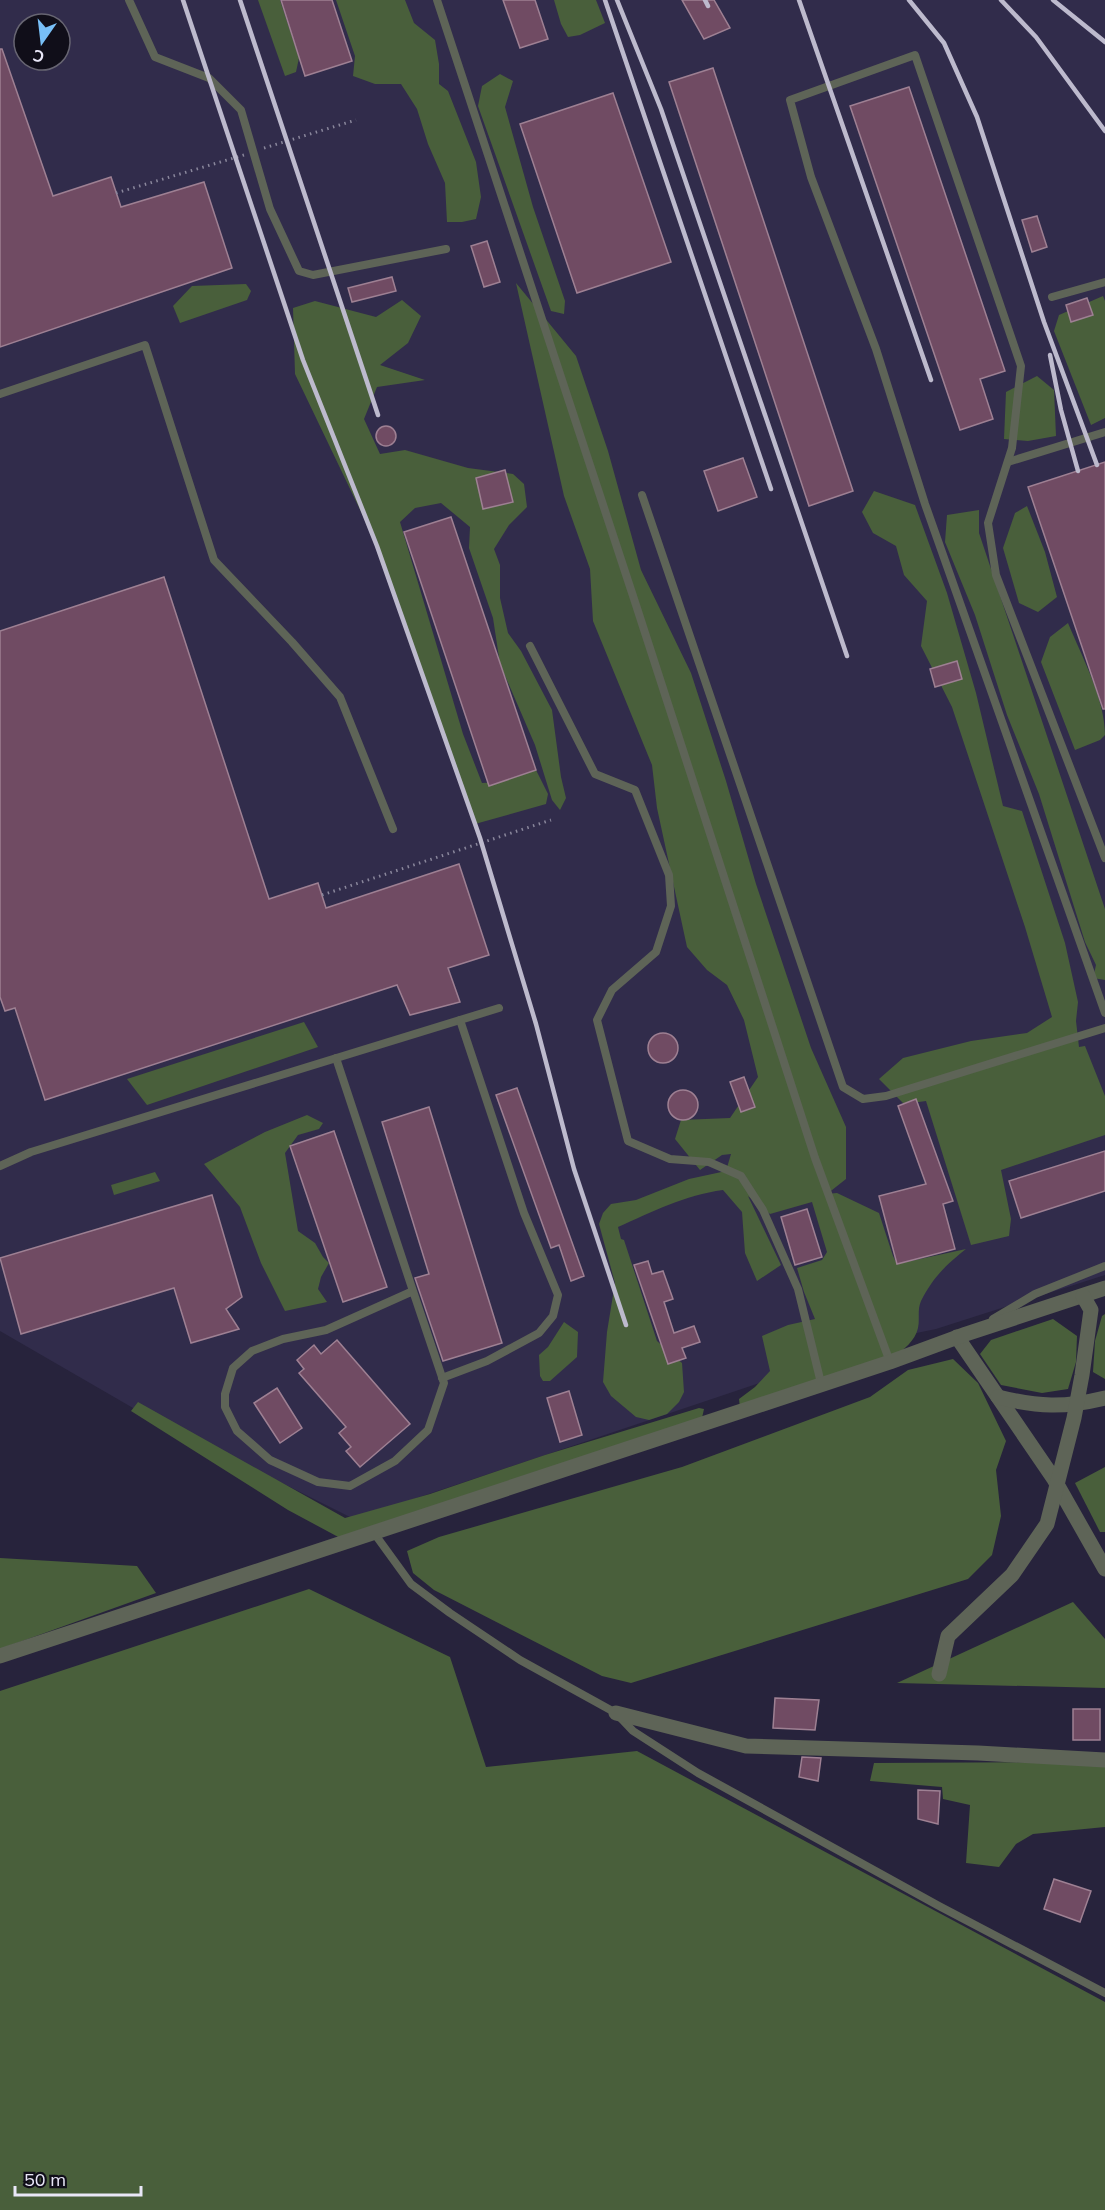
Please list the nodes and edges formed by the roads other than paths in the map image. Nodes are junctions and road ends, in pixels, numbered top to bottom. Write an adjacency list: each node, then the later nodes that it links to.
1 (129, 0): 3 (lane)
2 (437, 0): 24 (lane)
3 (446, 249)
4 (1105, 282): 5 (lane)
5 (1052, 297)
6 (0, 394): 11 (lane)
7 (1105, 432): 8 (lane)
8 (1008, 462): 12 (lane); 14 (lane)
9 (642, 495): 16 (lane)
10 (530, 646): 26 (lane)
11 (393, 829)
12 (1105, 858)
13 (499, 1008): 15 (lane)
14 (1105, 1013)
15 (460, 1020): 17 (lane); 25 (lane)
16 (1105, 1028)
17 (336, 1058): 18 (lane); 21 (lane)
18 (0, 1166)
19 (1105, 1266): 23 (lane)
20 (1105, 1288): 22 (street)
21 (413, 1291): 25 (lane); 25 (lane)
22 (1083, 1296): 23 (street); 29 (street)
23 (962, 1336): 24 (street); 27 (street)
24 (890, 1362): 26 (street)
25 (442, 1378)
26 (821, 1383): 31 (street)
27 (998, 1397): 29 (street); 30 (street)
28 (1105, 1398): 29 (street)
29 (1077, 1405): 30 (street)
30 (1058, 1487): 32 (street); 34 (street)
31 (374, 1533): 33 (street); 35 (lane)
32 (1105, 1569)
33 (0, 1656)
34 (939, 1674)
35 (616, 1713): 36 (street); 37 (lane)
36 (1105, 1760)
37 (1105, 1993)

